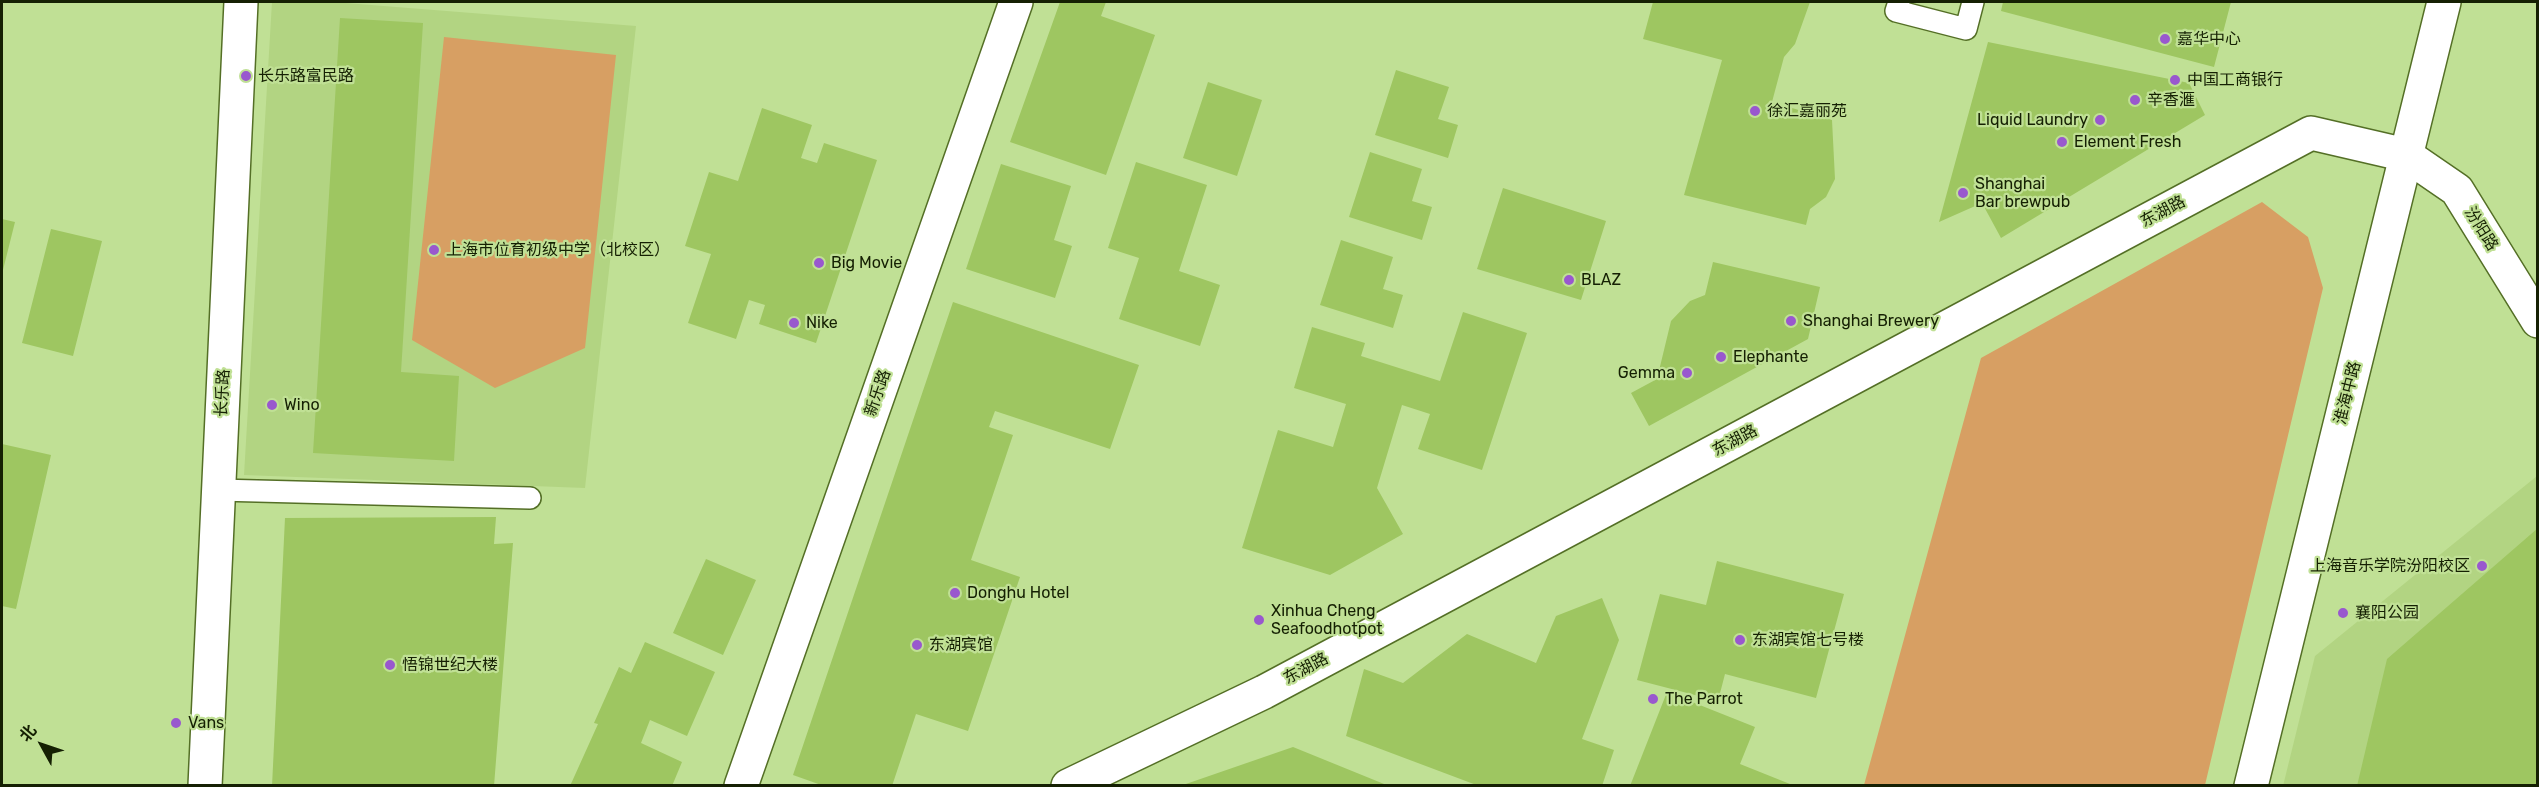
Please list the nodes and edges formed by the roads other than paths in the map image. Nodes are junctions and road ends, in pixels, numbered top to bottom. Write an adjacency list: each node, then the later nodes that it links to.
1 (241, 2): 8 (street, 长乐路)
2 (1016, 2): 11 (street, 新乐路)
3 (1899, 2): 4 (lane)
4 (1973, 2)
5 (2444, 2): 6 (street, 淮海中路)
6 (2406, 155): 7 (street, 汾阳路); 12 (street, 东湖路); 13 (street, 淮海中路)
7 (2538, 321)
8 (218, 490): 9 (lane); 10 (street, 长乐路)
9 (530, 498)
10 (205, 786)
11 (741, 786)
12 (1068, 786)
13 (2252, 786)

